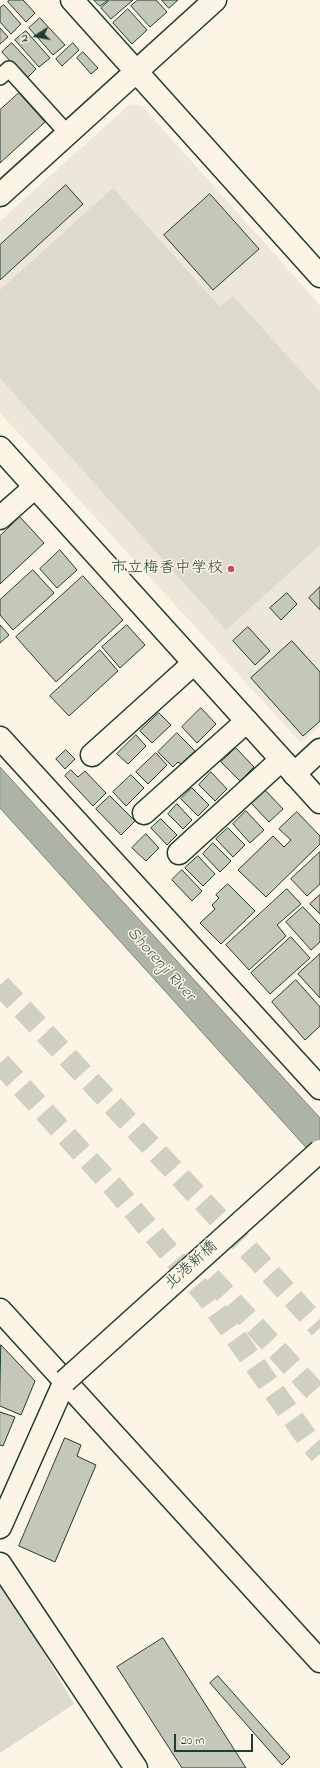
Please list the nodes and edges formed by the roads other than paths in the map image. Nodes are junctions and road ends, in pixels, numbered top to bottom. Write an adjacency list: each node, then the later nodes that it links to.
1 (72, 0): 3 (street)
2 (215, 0): 3 (street)
3 (136, 70): 5 (street); 7 (street)
4 (0, 77): 5 (lane)
5 (67, 133): 6 (street)
6 (0, 195)
7 (320, 276)
8 (0, 448): 9 (street)
9 (35, 487): 10 (street); 11 (street)
10 (0, 518)
11 (194, 663): 12 (street); 15 (street)
12 (247, 721): 16 (street); 18 (street)
13 (0, 738): 20 (street)
14 (320, 750): 16 (street)
15 (92, 755)
16 (288, 767): 17 (street); 19 (street)
17 (320, 802)
18 (144, 813)
19 (179, 853)
20 (320, 1088)
21 (320, 1151): 23 (street, 北港新橋, bridge)
22 (0, 1310): 23 (street)
23 (65, 1381): 24 (street); 26 (street)
24 (0, 1527)
25 (0, 1564): 27 (street)
26 (320, 1661)
27 (136, 1768)

